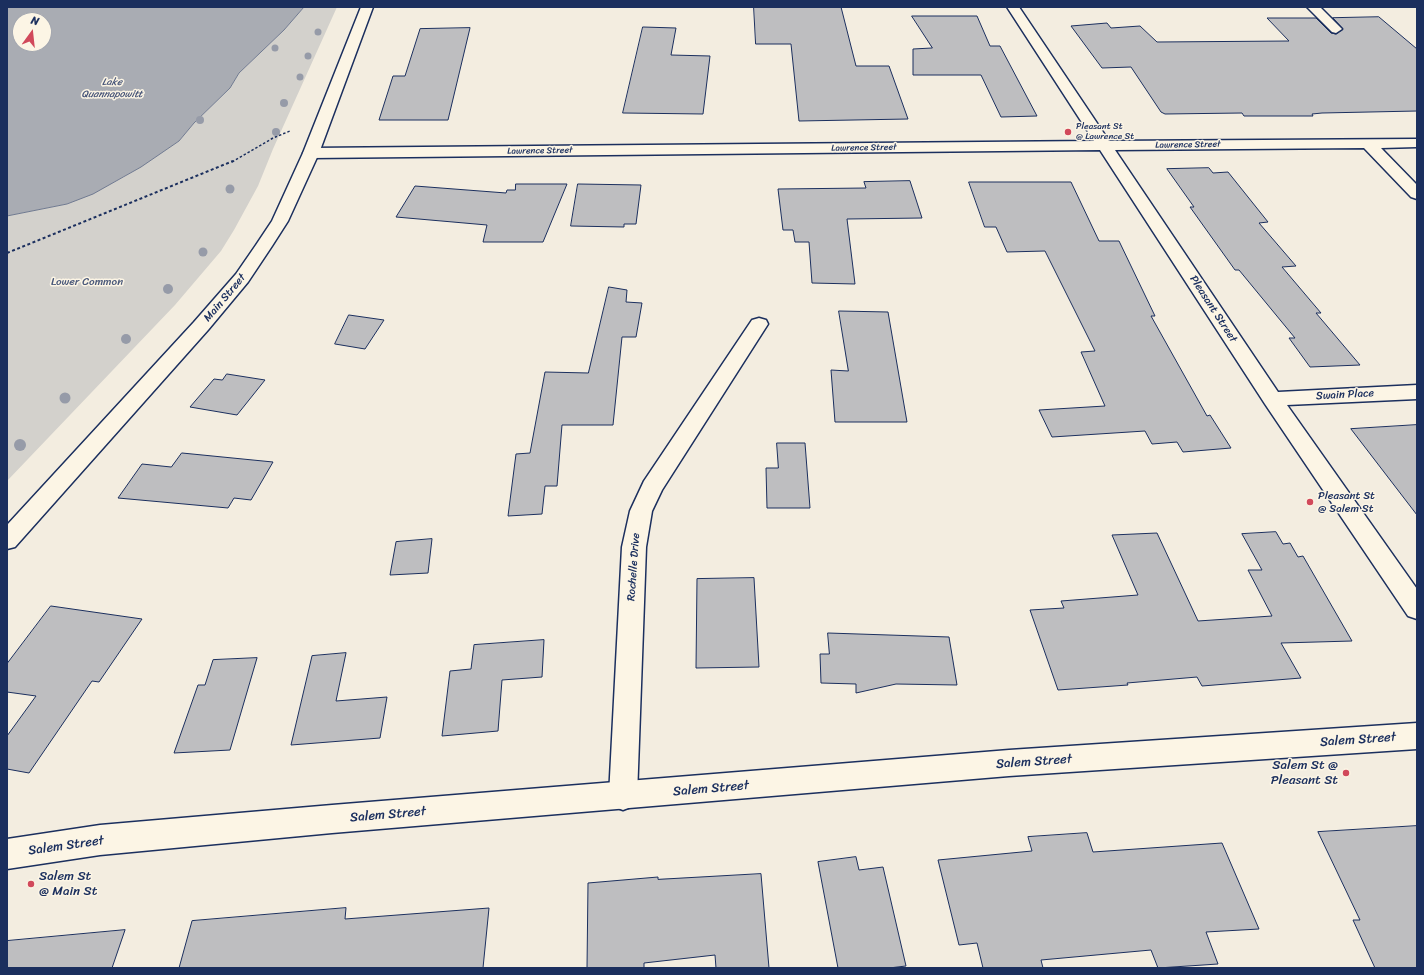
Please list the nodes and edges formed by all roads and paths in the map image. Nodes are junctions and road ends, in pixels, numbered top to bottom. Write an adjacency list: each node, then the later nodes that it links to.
1 (367, 7): 5 (street, Main Street)
2 (1013, 7): 8 (street, Pleasant Street)
3 (1313, 7): 4 (street)
4 (1336, 29)
5 (322, 124): 9 (street, Main Street); 11 (path)
6 (1368, 143): 7 (street, Lawrence Street); 8 (street, Lawrence Street); 10 (street)
7 (1417, 143)
8 (1105, 146): 9 (street, Lawrence Street); 14 (street, Pleasant Street)
9 (311, 153): 15 (street, Main Street)
10 (1417, 194)
11 (7, 253)
12 (759, 324): 18 (street, Rochelle Drive)
13 (1417, 392): 14 (street, Swain Place)
14 (1272, 399): 16 (street, Pleasant Street)
15 (7, 540)
16 (1417, 610)
17 (1417, 736): 18 (street, Salem Street)
18 (623, 796): 19 (street, Salem Street)
19 (7, 854)

